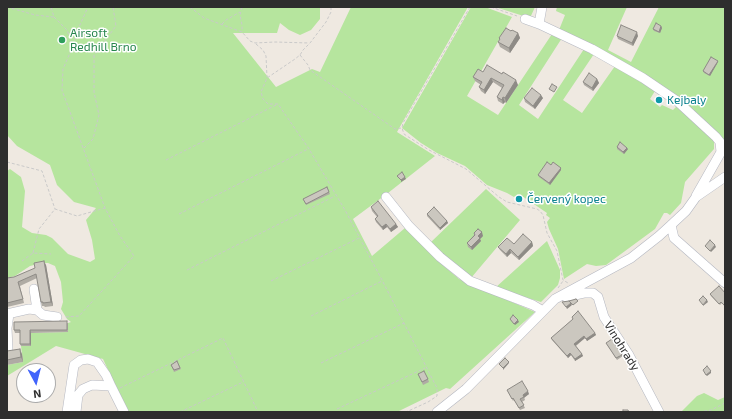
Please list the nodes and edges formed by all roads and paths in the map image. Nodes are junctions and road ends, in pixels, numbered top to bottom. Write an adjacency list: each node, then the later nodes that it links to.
1 (7, 7): 12 (path)
2 (52, 7): 12 (path)
3 (88, 7): 19 (path)
4 (113, 7): 24 (path)
5 (190, 7): 14 (path)
6 (242, 7): 11 (path)
7 (331, 7): 17 (path)
8 (470, 7): 23 (path)
9 (491, 7): 13 (path)
10 (542, 7): 15 (street)
11 (241, 11): 14 (path); 16 (path)
12 (54, 17): 19 (path)
13 (525, 19): 15 (street)
14 (222, 24): 16 (path)
15 (539, 24): 30 (street)
16 (242, 32): 18 (path)
17 (310, 43): 18 (path); 20 (path)
18 (255, 44): 21 (path)
19 (73, 46): 24 (path)
20 (300, 55): 21 (path); 23 (path)
21 (267, 78): 22 (path)
22 (278, 104): 25 (path); 26 (path)
23 (402, 128): 44 (path)
24 (84, 148): 32 (path)
25 (309, 149): 29 (path); 34 (path)
26 (166, 160)
27 (7, 162): 33 (path)
28 (725, 177): 30 (street)
29 (336, 195): 36 (path); 40 (path)
30 (696, 196): 35 (street)
31 (386, 197): 48 (street)
32 (105, 208): 33 (path); 51 (path)
33 (55, 209): 37 (path)
34 (179, 214)
35 (671, 225): 43 (street); 44 (street)
36 (359, 238): 41 (path); 42 (path)
37 (33, 253): 38 (path); 39 (path)
38 (51, 254)
39 (22, 261)
40 (187, 270)
41 (382, 280): 50 (path); 52 (path)
42 (271, 281)
43 (725, 283)
44 (575, 288): 46 (street)
45 (34, 289): 47 (street)
46 (555, 299): 48 (street); 67 (street, Vinohrady)
47 (37, 310): 49 (street); 51 (street)
48 (543, 311): 66 (street)
49 (8, 314): 53 (street)
50 (311, 316)
51 (57, 317)
52 (404, 323): 54 (path); 55 (path)
53 (8, 350)
54 (321, 363)
55 (425, 368): 59 (path); 65 (path)
56 (244, 382): 57 (path); 63 (path); 64 (path)
57 (113, 388): 60 (street); 61 (street); 62 (street)
58 (725, 403): 68 (path)
59 (336, 409)
60 (67, 412)
61 (76, 412)
62 (124, 412)
63 (180, 412)
64 (258, 412)
65 (406, 412)
66 (437, 412)
67 (659, 412)
68 (700, 412)

